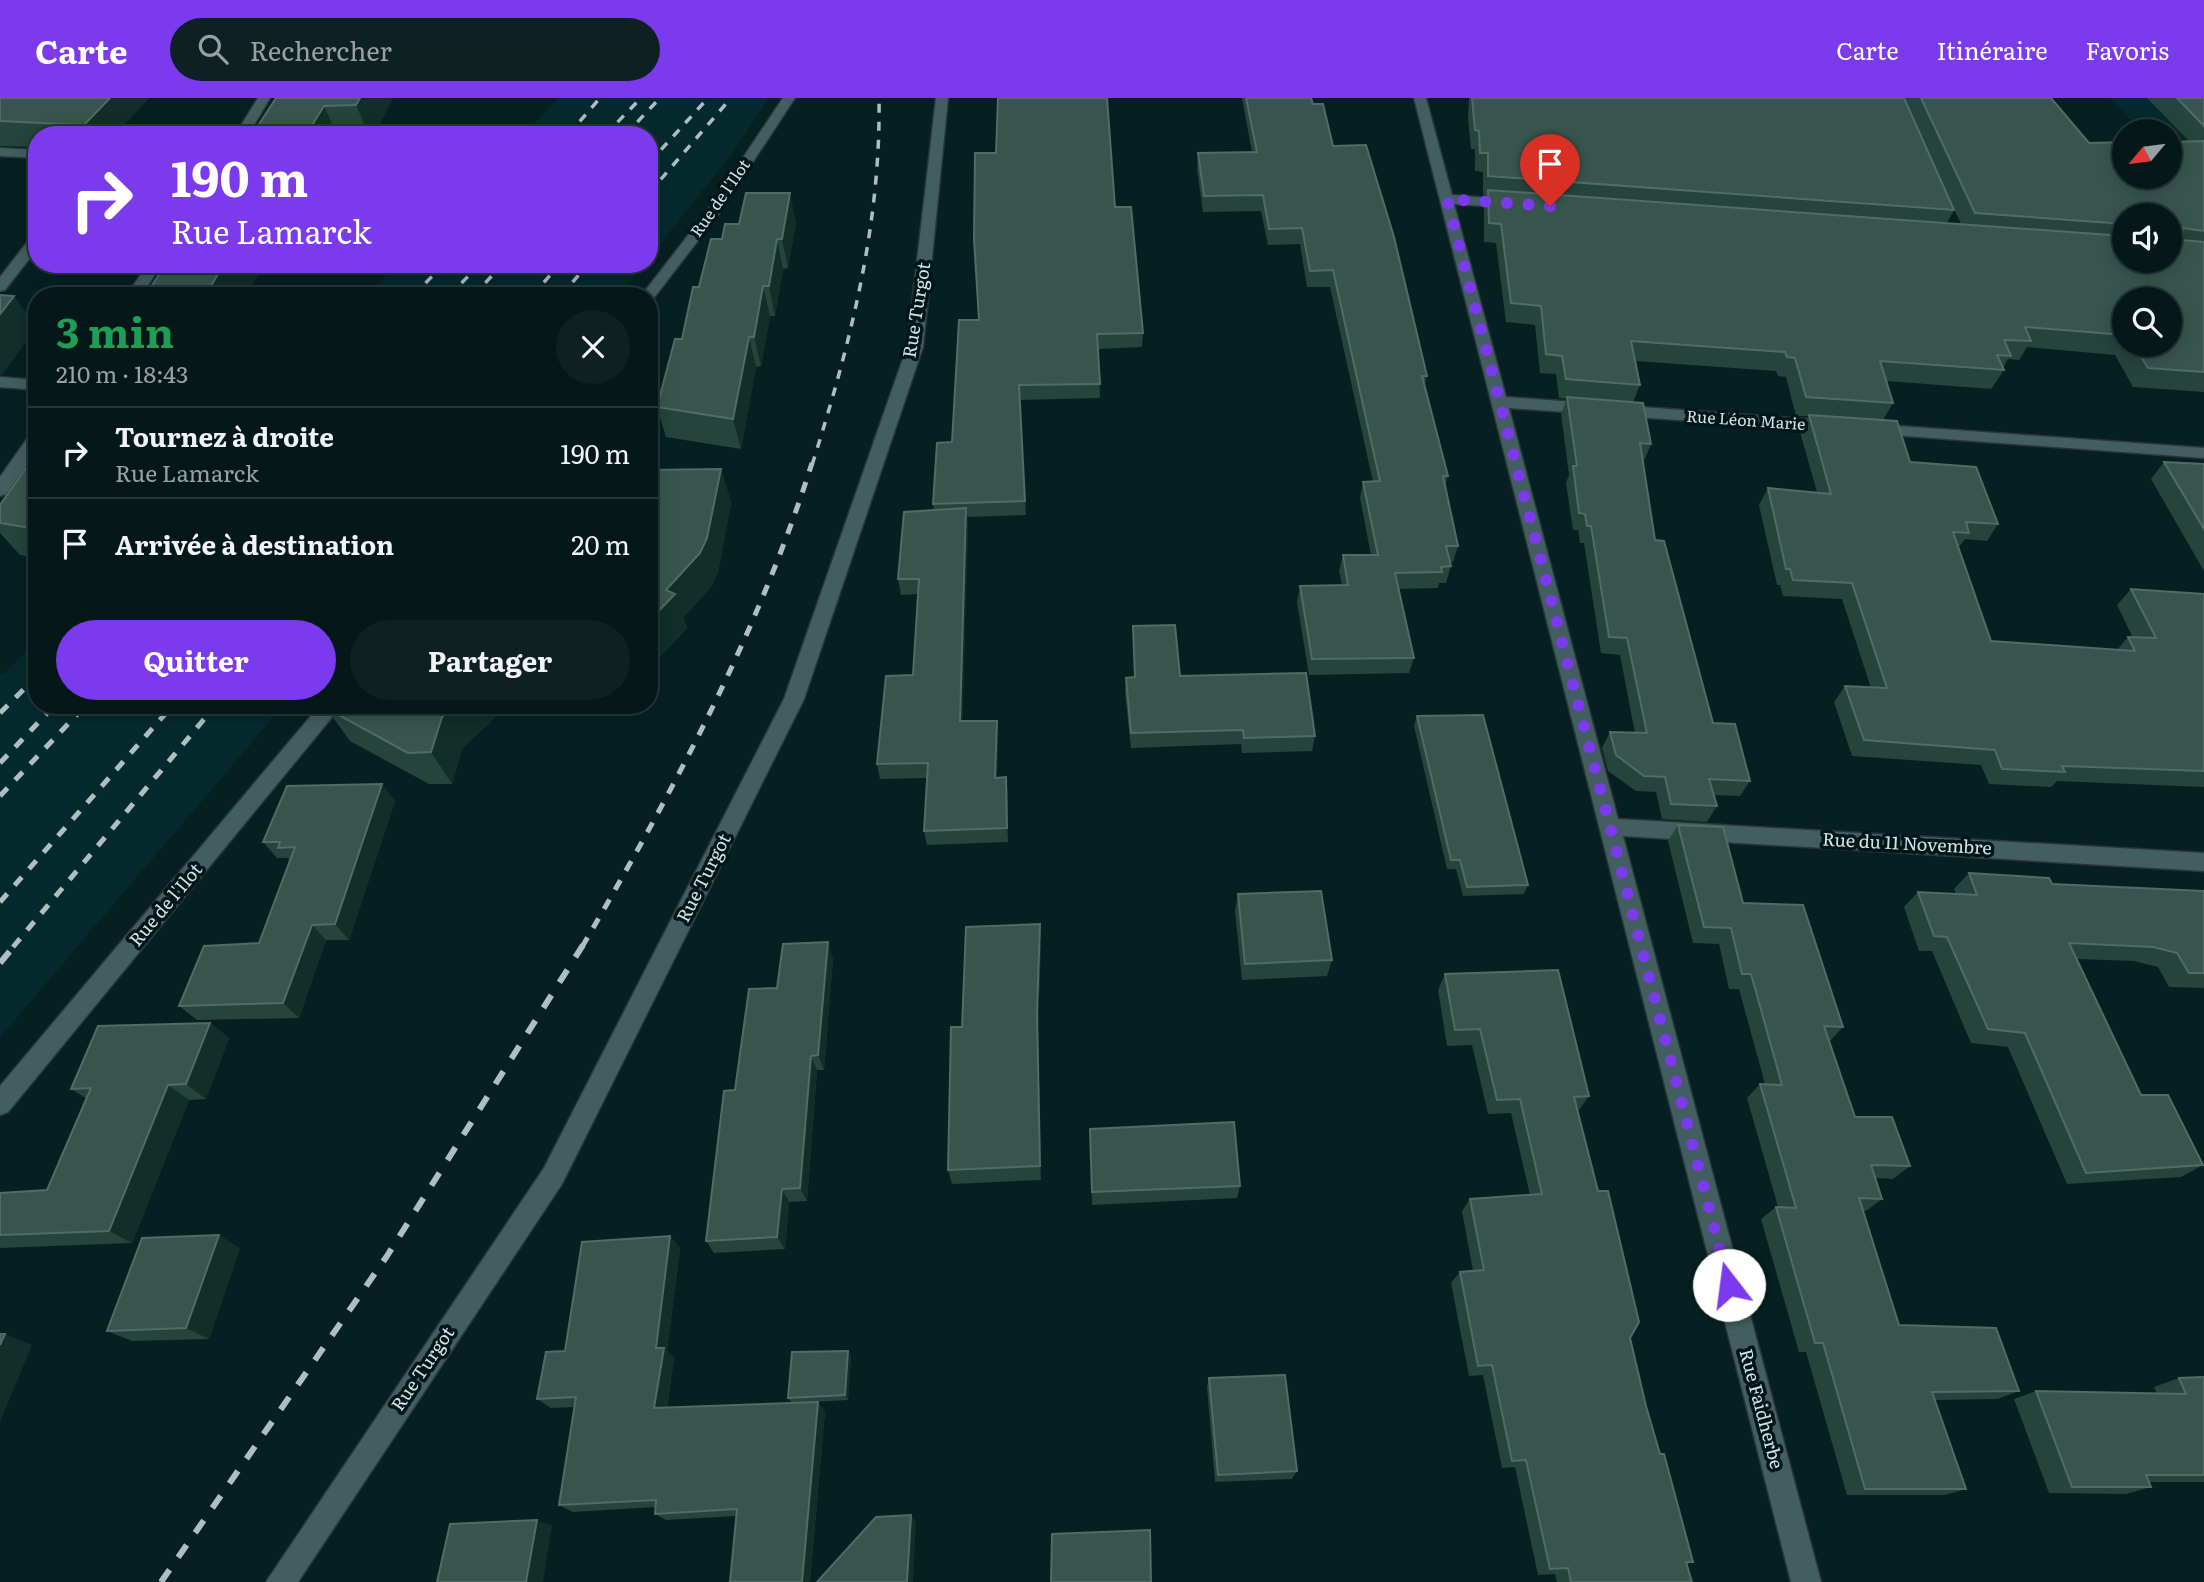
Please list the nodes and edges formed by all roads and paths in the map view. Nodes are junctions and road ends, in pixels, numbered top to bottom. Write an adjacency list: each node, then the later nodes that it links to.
1 (264, 98): 5 (street)
2 (789, 98): 12 (street, Rue de l'Ilot)
3 (942, 98): 23 (street, Rue Turgot)
4 (1420, 98): 8 (street, Rue Faidherbe)
5 (247, 126)
6 (0, 152): 7 (street)
7 (28, 154)
8 (1447, 199): 9 (street); 15 (street, Rue Faidherbe)
9 (1524, 204)
10 (28, 251): 11 (street)
11 (0, 287)
12 (655, 287)
13 (0, 382): 14 (street)
14 (28, 384)
15 (1498, 402): 17 (street, Rue Léon Marie); 20 (street, Rue Faidherbe)
16 (28, 450): 18 (street)
17 (2204, 453)
18 (0, 490)
19 (325, 714): 22 (street, Rue de l'Ilot)
20 (1609, 827): 21 (street, Rue du 11 Novembre); 24 (street, Rue Faidherbe)
21 (2204, 862)
22 (0, 1104)
23 (281, 1582)
24 (1806, 1582)

